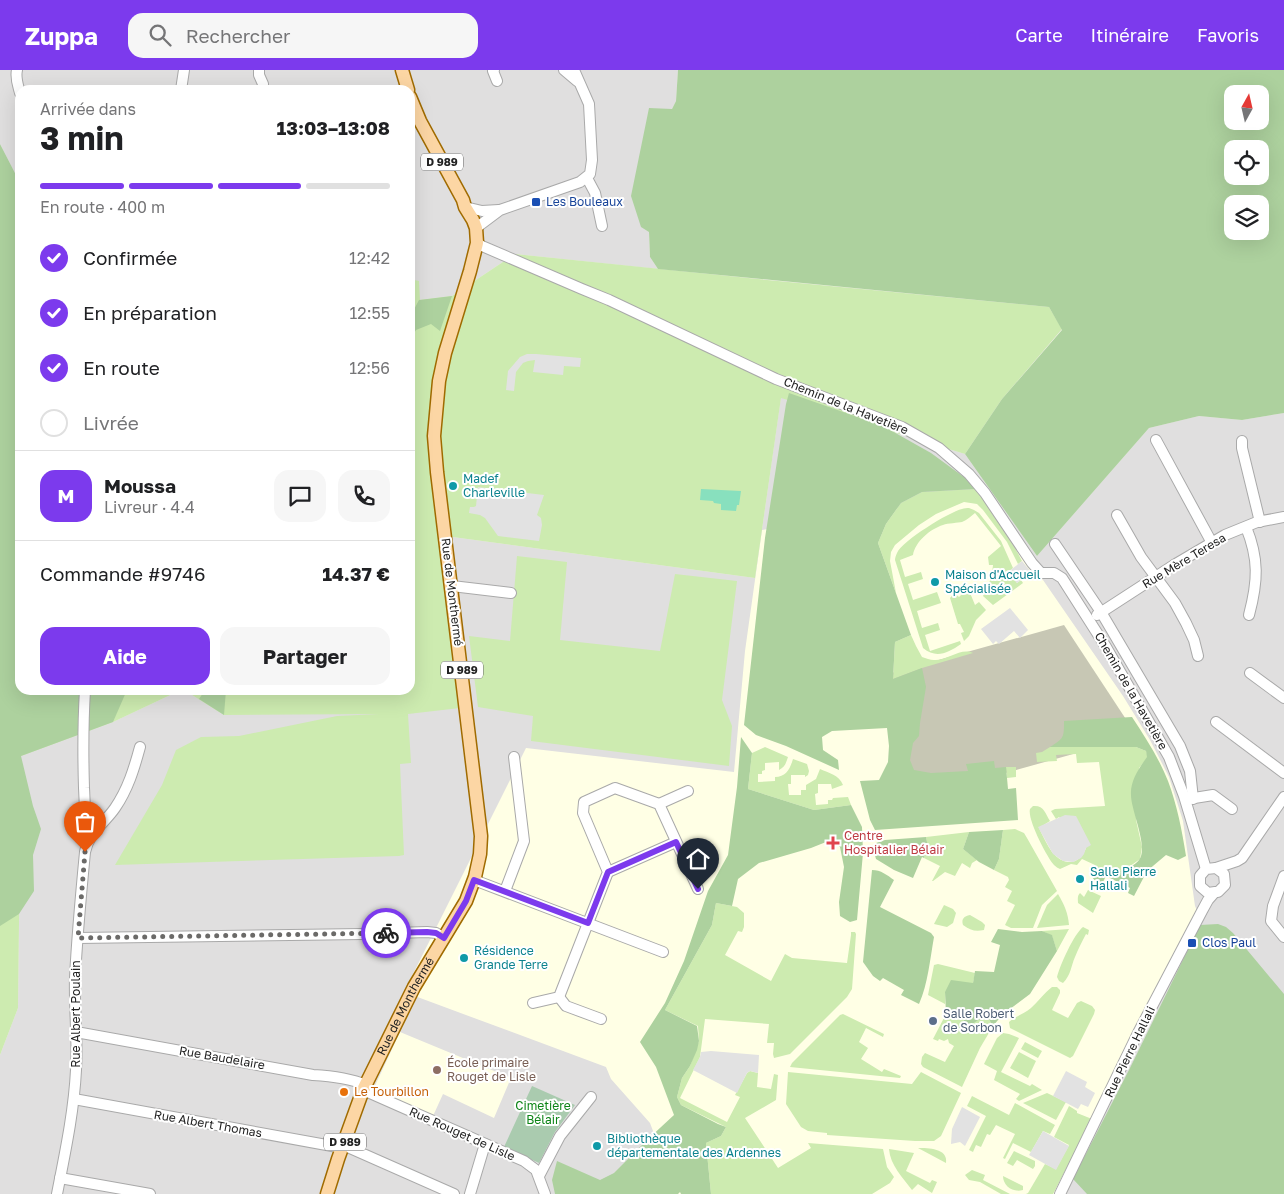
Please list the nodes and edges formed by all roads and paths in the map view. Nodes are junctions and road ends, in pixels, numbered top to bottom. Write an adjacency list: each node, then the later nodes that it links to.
1 (17, 70): 11 (street)
2 (184, 70): 12 (street)
3 (259, 70): 10 (street)
4 (402, 70): 13 (main road)
5 (494, 70): 8 (street)
6 (564, 70): 9 (street)
7 (574, 70): 9 (street)
8 (496, 81)
9 (580, 83): 15 (street)
10 (263, 84)
11 (18, 85)
12 (182, 85)
13 (406, 85)
14 (415, 109): 16 (main road, Rue de Monthermé / D 989)
15 (587, 178): 17 (street); 18 (street)
16 (465, 207): 17 (street); 19 (main road, Rue de Monthermé / D 989)
17 (500, 210): 19 (street)
18 (602, 226)
19 (476, 228): 20 (main road, Rue de Monthermé / D 989)
20 (477, 243): 30 (main road, Rue de Monthermé / D 989); 34 (street, Chemin de la Havetière)
21 (1156, 440): 27 (street)
22 (1242, 441): 25 (street)
23 (1117, 515): 29 (street)
24 (1284, 517): 25 (street, Rue Mère Teresa)
25 (1260, 522): 26 (street, Rue Mère Teresa)
26 (1246, 526): 27 (street, Rue Mère Teresa); 33 (street)
27 (1212, 543): 29 (street, Rue Mère Teresa)
28 (1055, 544): 32 (street)
29 (1156, 577): 32 (street, Rue Mère Teresa); 35 (street)
30 (452, 586): 31 (street); 54 (main road, Rue de Monthermé / D 989)
31 (511, 593)
32 (1102, 612): 34 (street, Rue Mère Teresa); 45 (street)
33 (1249, 615)
34 (1089, 620): 45 (street, Chemin de la Havetière)
35 (1198, 656)
36 (1250, 673): 38 (street)
37 (85, 695): 48 (street)
38 (1284, 698)
39 (1216, 722): 42 (street)
40 (140, 747): 48 (street)
41 (514, 757): 58 (street)
42 (1284, 773)
43 (688, 791): 46 (street)
44 (1284, 797): 50 (street)
45 (1189, 799): 47 (street); 51 (street, Chemin de la Havetière)
46 (659, 804): 49 (street); 52 (street)
47 (1232, 809)
48 (92, 834): 63 (street, Rue Albert Poulain)
49 (676, 842): 52 (street); 57 (street)
50 (1237, 861): 51 (street); 55 (street)
51 (1211, 868): 55 (street); 56 (street)
52 (608, 872): 61 (street)
53 (1284, 876): 62 (street)
54 (474, 880): 58 (street); 64 (main road, Rue de Monthermé / D 989)
55 (1225, 884): 59 (street)
56 (1200, 886): 59 (street); 60 (street)
57 (698, 889)
58 (506, 891): 61 (street)
59 (1215, 892): 60 (street, Rue Pierre Hallali)
60 (1202, 911): 83 (street, Rue Pierre Hallali)
61 (588, 923): 65 (street); 66 (street)
62 (1284, 937)
63 (78, 938): 64 (street); 69 (street, Rue Albert Poulain)
64 (444, 938): 70 (main road, Rue de Monthermé / D 989)
65 (663, 952)
66 (559, 997): 67 (street); 68 (street)
67 (533, 1003)
68 (601, 1020)
69 (76, 1032): 70 (street, Rue Baudelaire); 72 (street, Rue Albert Poulain)
70 (365, 1088): 73 (street, Rue Rouget de Lisle); 74 (main road, Rue de Monthermé / D 989)
71 (591, 1097): 75 (street)
72 (74, 1099): 74 (street, Rue Albert Thomas); 76 (street, Rue Albert Poulain)
73 (485, 1144): 75 (street, Rue Rouget de Lisle); 81 (street)
74 (343, 1147): 79 (main road, Rue de Monthermé / D 989); 80 (street, Rue Albert Thomas)
75 (538, 1176): 82 (street, Rue Rouget de Lisle)
76 (60, 1178): 77 (street, Rue Albert Poulain); 78 (street)
77 (57, 1194)
78 (150, 1194)
79 (327, 1194)
80 (454, 1194)
81 (470, 1194)
82 (545, 1194)
83 (1060, 1194)

